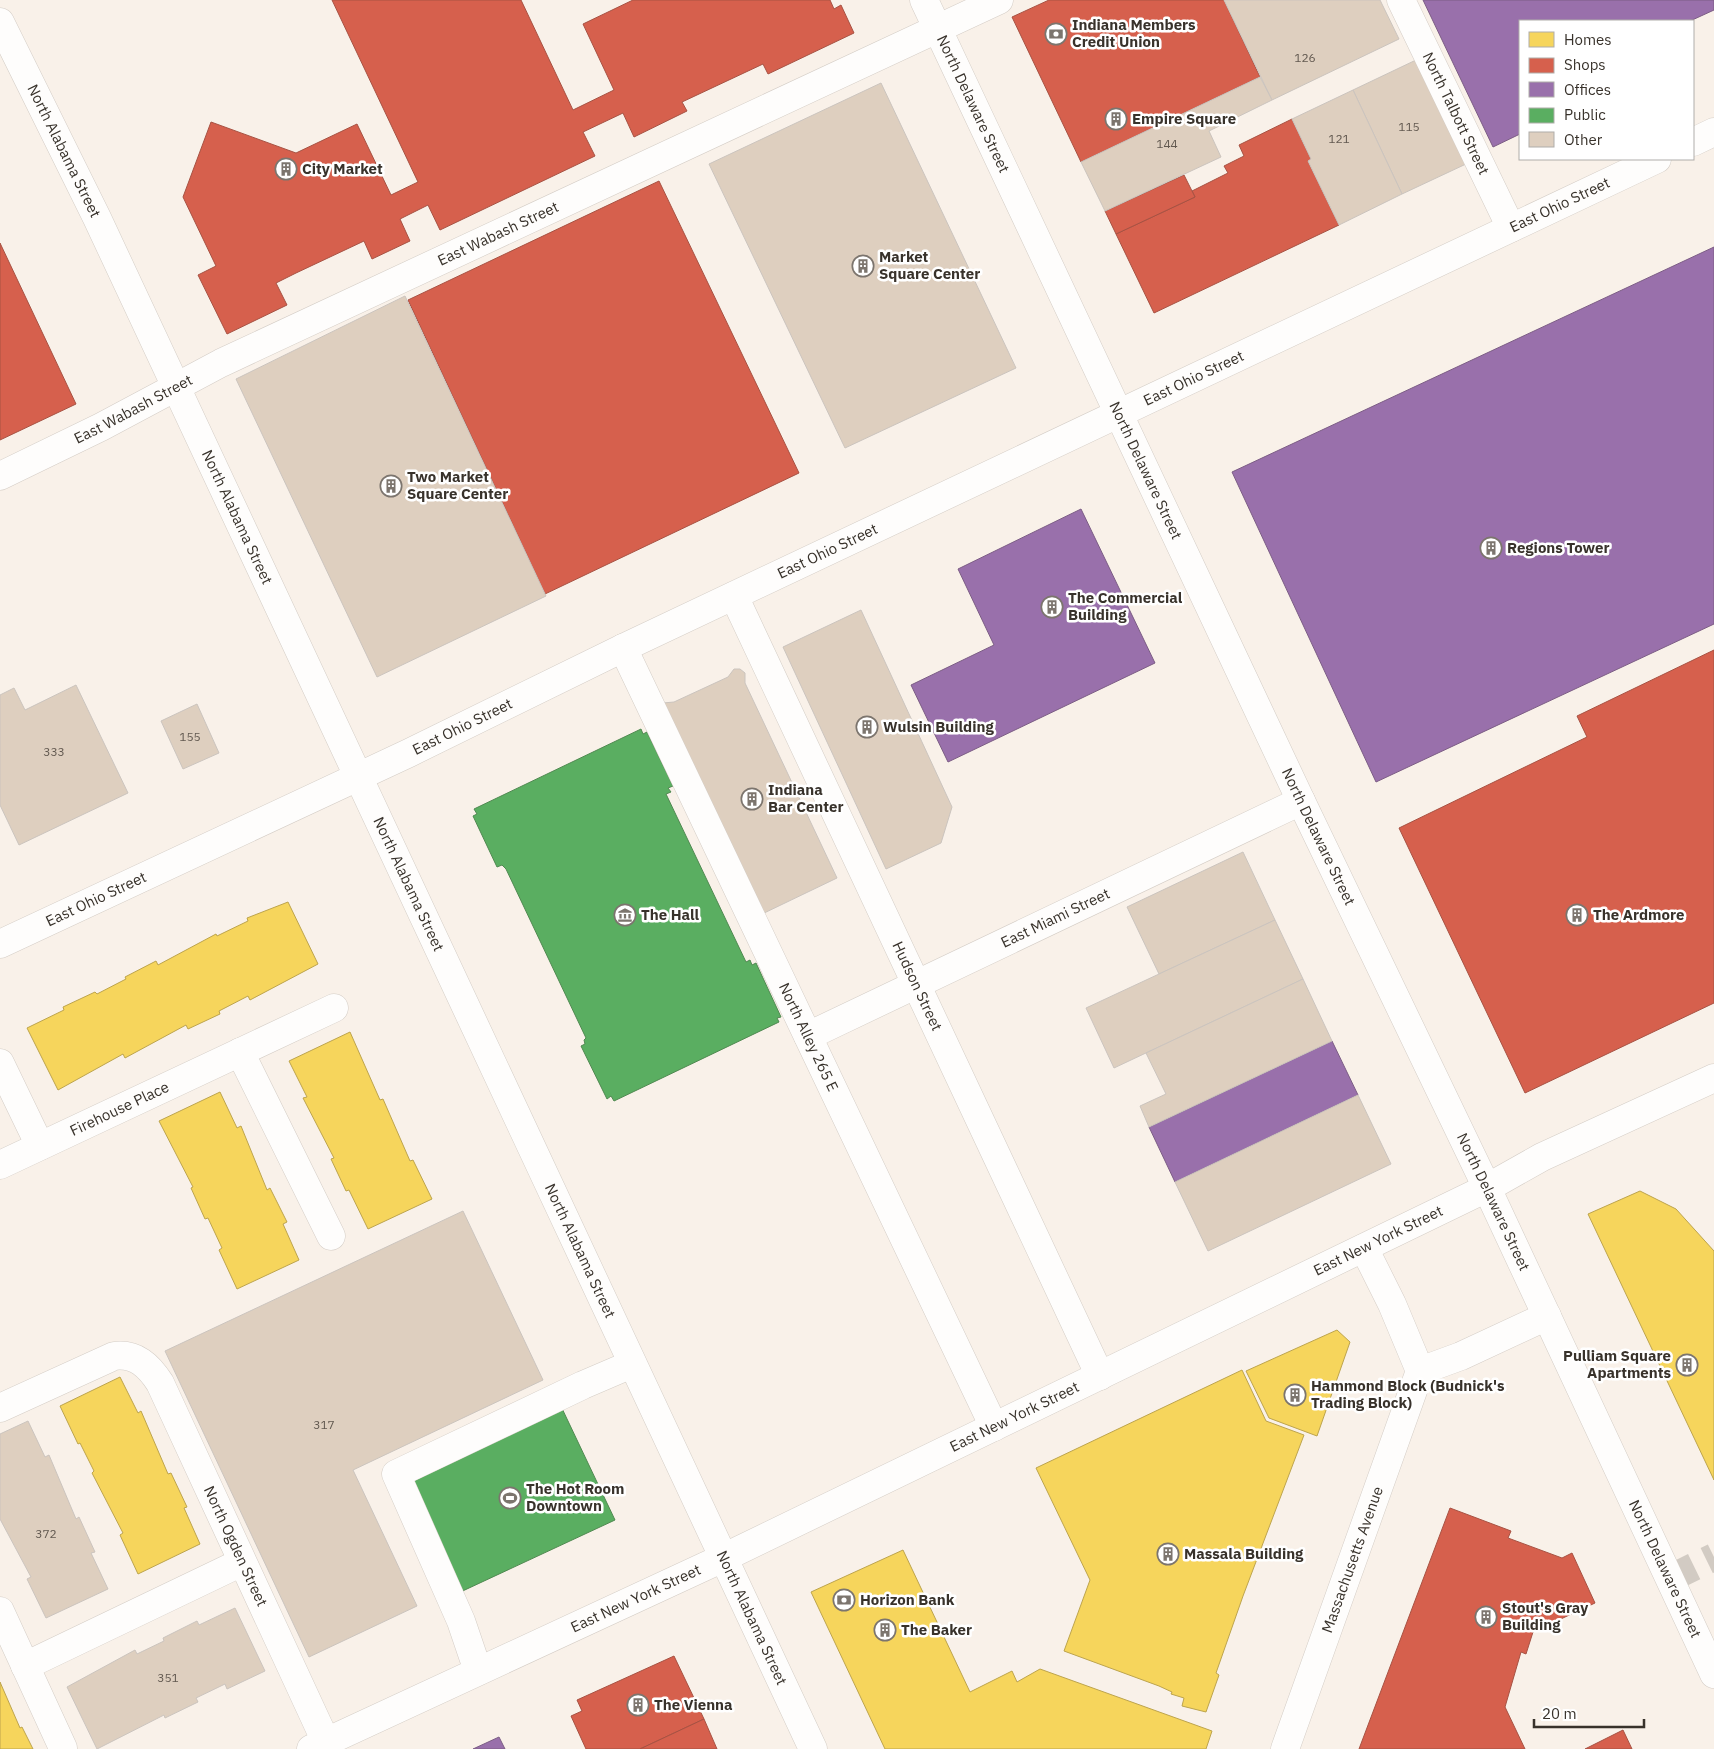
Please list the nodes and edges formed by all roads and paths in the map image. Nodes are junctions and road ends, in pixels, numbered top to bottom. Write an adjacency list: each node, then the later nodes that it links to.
1 (924, 0): 5 (main road, North Delaware Street)
2 (999, 0): 5 (main road, East Wabash Street)
3 (1401, 0): 9 (main road, North Talbott Street)
4 (0, 22): 10 (main road, North Alabama Street)
5 (937, 29): 10 (main road, East Wabash Street); 11 (main road, North Delaware Street)
6 (1714, 132): 7 (main road)
7 (1694, 142)
8 (1655, 160): 9 (main road, East Ohio Street)
9 (1511, 228): 11 (main road, East Ohio Street)
10 (175, 386): 12 (main road, East Wabash Street); 15 (main road, North Alabama Street)
11 (1119, 414): 13 (main road, East Ohio Street); 16 (main road, North Delaware Street)
12 (0, 476)
13 (734, 596): 14 (main road, East Ohio Street); 18 (main road, Hudson Street)
14 (623, 648): 15 (main road, East Ohio Street); 20 (main road, North Alley 265 E)
15 (358, 776): 17 (main road, East Ohio Street); 30 (main road, North Alabama Street)
16 (1301, 801): 18 (main road, East Miami Street); 26 (main road, North Delaware Street)
17 (0, 944)
18 (916, 984): 20 (main road, East Miami Street); 32 (main road, Hudson Street)
19 (334, 1008): 21 (main road, Firehouse Place)
20 (808, 1036): 34 (main road, North Alley 265 E)
21 (240, 1052): 24 (main road, Firehouse Place); 27 (main road)
22 (0, 1063): 24 (main road)
23 (1714, 1078): 26 (main road, East New York Street)
24 (40, 1146): 25 (main road, Firehouse Place)
25 (0, 1165)
26 (1487, 1188): 28 (main road, East New York Street); 29 (main road, North Delaware Street)
27 (331, 1236)
28 (1364, 1248): 31 (main road); 32 (main road, East New York Street)
29 (1547, 1316): 31 (main road); 40 (main road, North Delaware Street)
30 (632, 1364): 35 (main road, North Alabama Street); 39 (main road)
31 (1420, 1371): 44 (main road, Massachusetts Avenue)
32 (1100, 1376): 34 (main road, East New York Street)
33 (0, 1408): 36 (main road, North Ogden Street)
34 (994, 1427): 35 (main road, East New York Street)
35 (723, 1558): 39 (main road, East New York Street); 43 (main road, North Alabama Street)
36 (242, 1562): 38 (main road); 41 (main road, North Ogden Street)
37 (0, 1611): 38 (main road)
38 (25, 1666): 42 (main road)
39 (478, 1671): 41 (main road, East New York Street)
40 (1714, 1674)
41 (318, 1746)
42 (63, 1748)
43 (813, 1749)
44 (1285, 1749)

